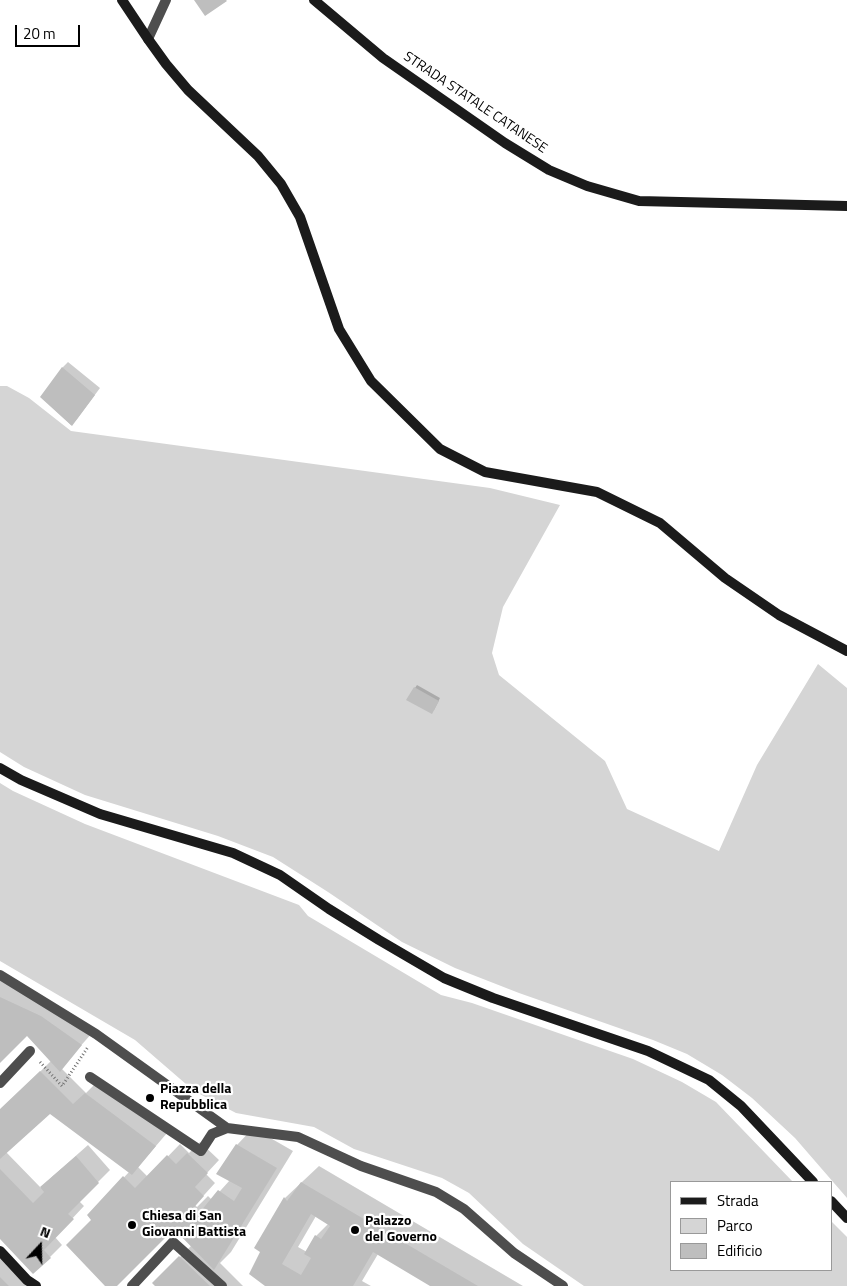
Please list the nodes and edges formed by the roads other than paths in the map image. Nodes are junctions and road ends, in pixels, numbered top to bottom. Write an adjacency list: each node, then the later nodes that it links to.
1 (122, 0): 4 (main road)
2 (166, 0): 4 (street)
3 (314, 0): 5 (main road, STRADA STATALE CATANESE)
4 (148, 39): 6 (main road)
5 (847, 206)
6 (847, 651)
7 (0, 768): 13 (main road)
8 (0, 975): 12 (street)
9 (30, 1051): 11 (street)
10 (90, 1077): 12 (street)
11 (0, 1083)
12 (228, 1128): 20 (street)
13 (812, 1181)
14 (832, 1202): 15 (main road)
15 (847, 1218)
16 (0, 1252): 17 (main road)
17 (36, 1286)
18 (132, 1286): 19 (street)
19 (222, 1286)
20 (563, 1286)

